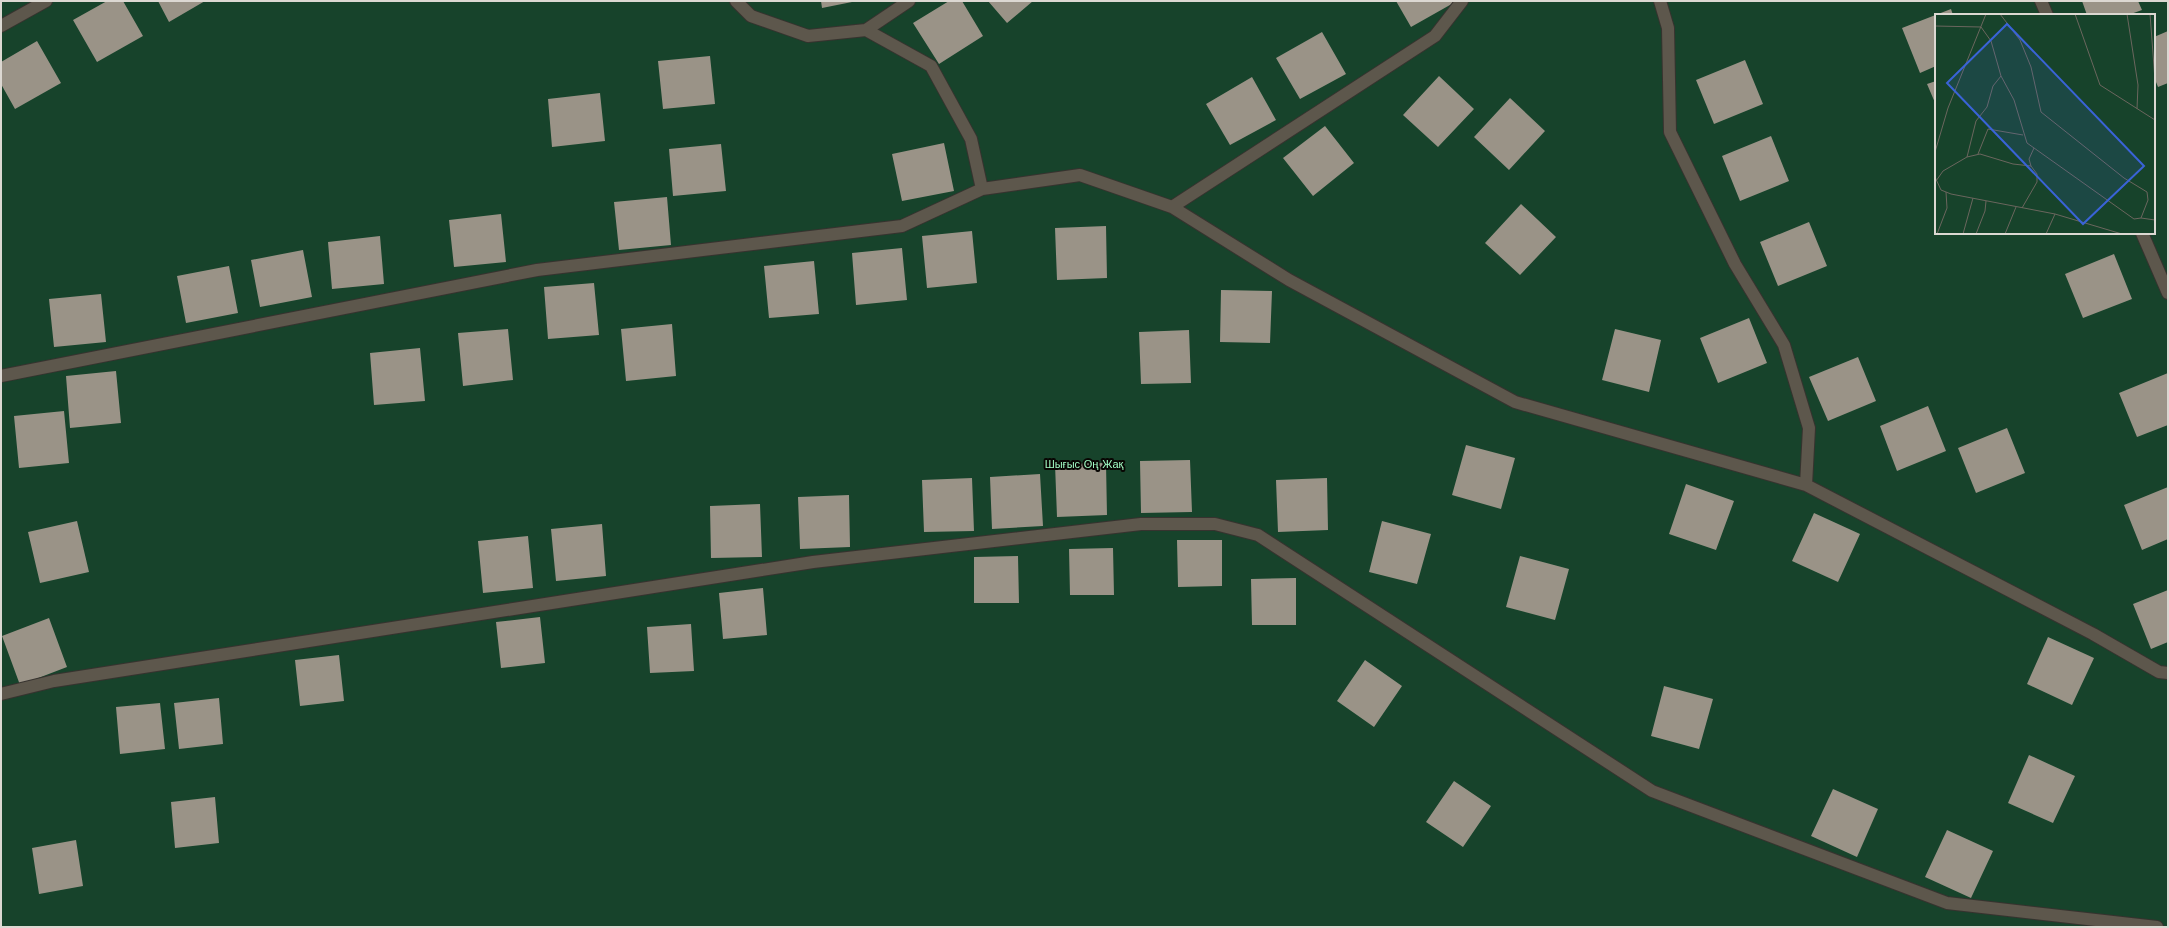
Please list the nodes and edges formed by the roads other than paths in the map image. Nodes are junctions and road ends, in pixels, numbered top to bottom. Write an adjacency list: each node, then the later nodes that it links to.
1 (46, 1): 8 (street)
2 (736, 1): 9 (street)
3 (908, 1): 9 (street)
4 (1462, 1): 11 (street)
5 (1660, 1): 15 (street)
6 (2041, 1): 7 (street)
7 (2048, 14)
8 (1, 26)
9 (866, 30): 10 (street)
10 (982, 189): 11 (street); 14 (street)
11 (1172, 207): 15 (street)
12 (2142, 234): 13 (street)
13 (2168, 293)
14 (1, 376)
15 (1806, 485): 16 (street)
16 (2168, 673)
17 (1, 694): 18 (street)
18 (2158, 927)

